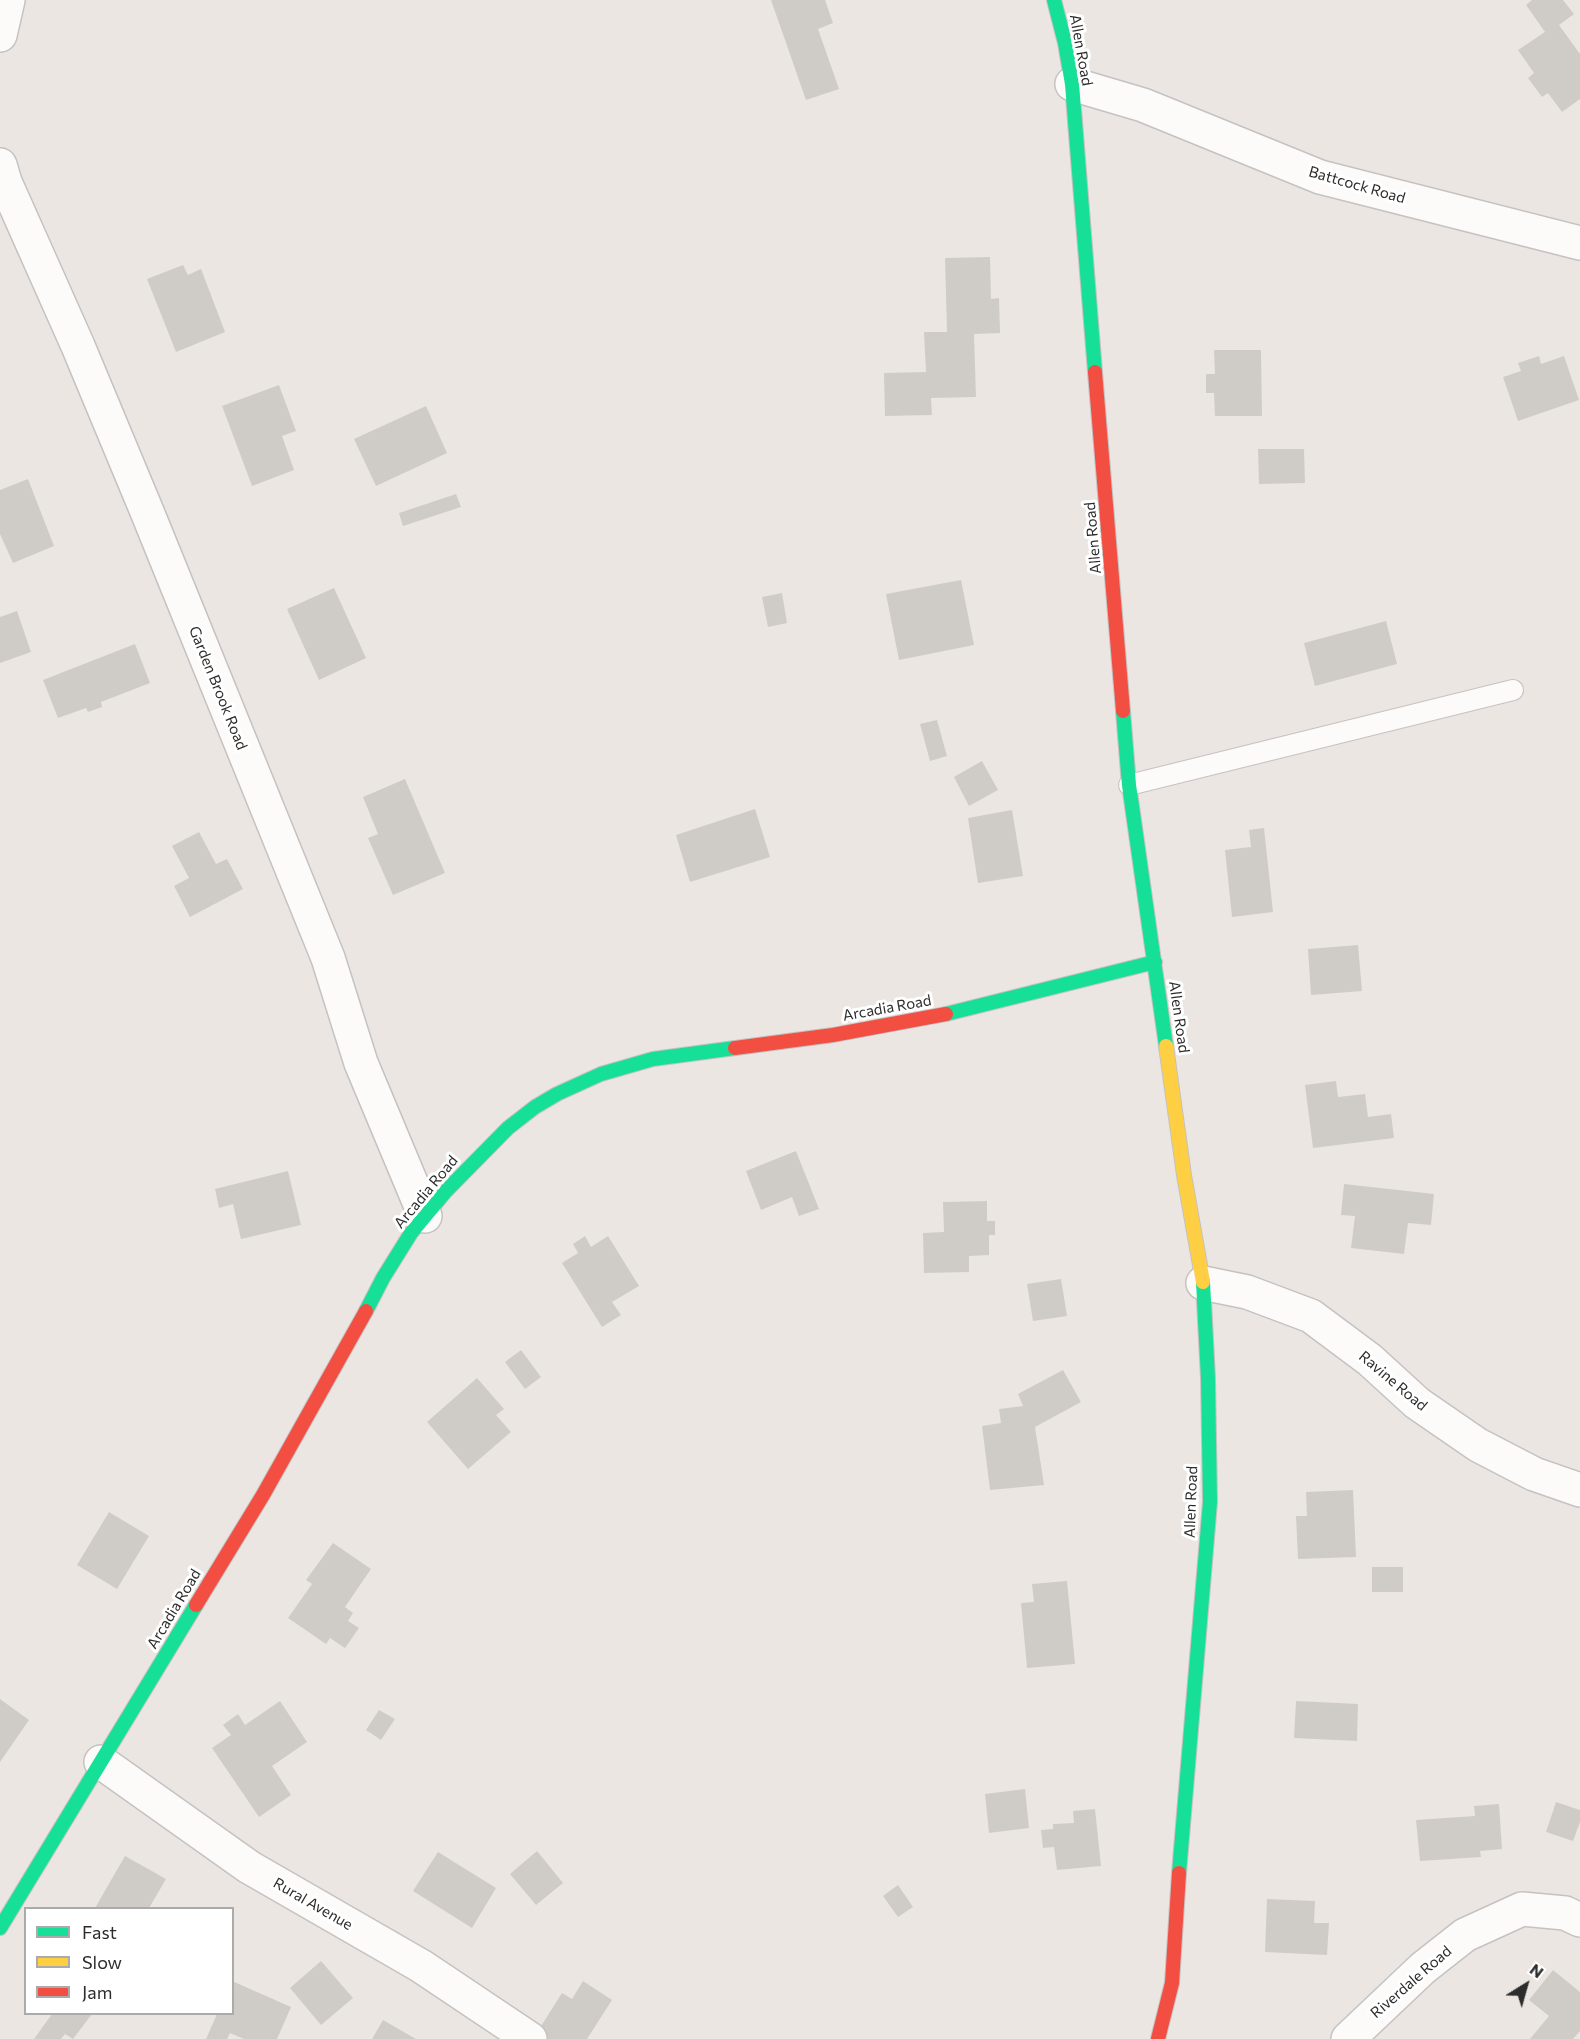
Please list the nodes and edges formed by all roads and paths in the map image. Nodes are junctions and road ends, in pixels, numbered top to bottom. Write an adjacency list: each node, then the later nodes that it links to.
1 (8, 0): 3 (street)
2 (1054, 0): 4 (street, Allen Road)
3 (0, 35)
4 (1072, 84): 6 (street, Battcock Road); 8 (street, Allen Road)
5 (0, 165): 10 (street, Garden Brook Road)
6 (1580, 243)
7 (1513, 690): 8 (lane)
8 (1129, 785): 9 (street, Allen Road)
9 (1155, 962): 10 (street, Arcadia Road); 11 (street, Allen Road)
10 (425, 1216): 13 (street, Arcadia Road)
11 (1203, 1283): 12 (street, Ravine Road); 17 (street, Allen Road)
12 (1580, 1490)
13 (101, 1762): 15 (street, Arcadia Road); 16 (street, Rural Avenue)
14 (1580, 1920): 18 (street, Riverdale Road)
15 (0, 1928)
16 (530, 2039)
17 (1158, 2039)
18 (1348, 2039)

